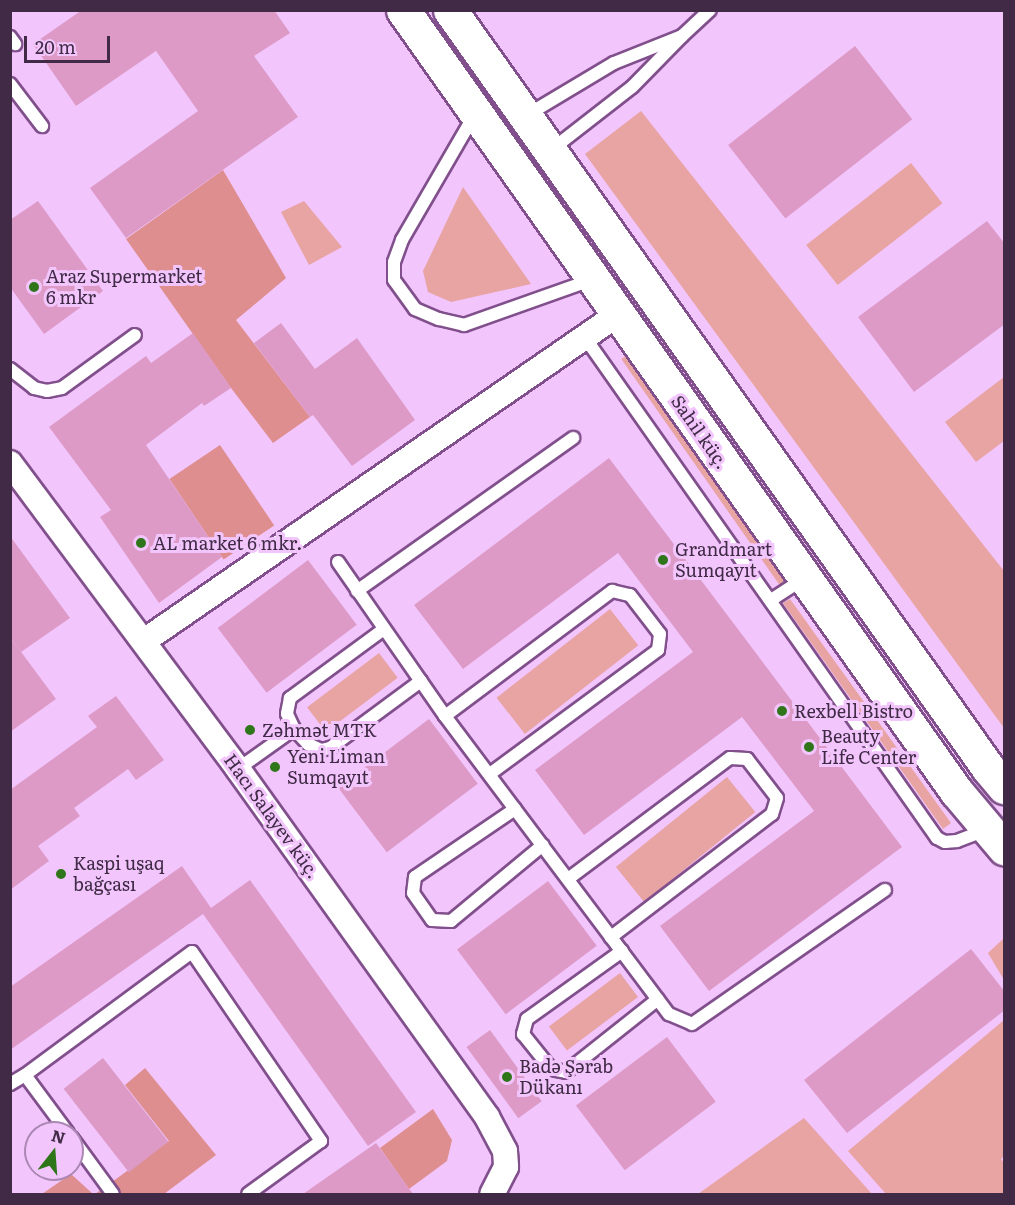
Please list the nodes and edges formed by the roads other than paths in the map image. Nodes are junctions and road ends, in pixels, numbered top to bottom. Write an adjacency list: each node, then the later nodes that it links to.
1 (403, 10): 6 (main road, Sahil küç.)
2 (450, 10): 7 (main road)
3 (710, 10): 4 (lane)
4 (682, 36): 7 (lane); 9 (lane)
5 (10, 84): 8 (lane)
6 (475, 113): 10 (main road, Sahil küç.); 10 (lane)
7 (525, 116): 9 (main road)
8 (42, 126)
9 (550, 151): 28 (main road)
10 (592, 279): 11 (main road, Sahil küç.)
11 (617, 315): 13 (street); 18 (main road, Sahil küç.)
12 (135, 335): 14 (lane)
13 (586, 339): 20 (lane); 22 (street)
14 (10, 369)
15 (573, 438): 19 (lane)
16 (10, 463): 22 (street, Hacı Salayev küç.)
17 (338, 562): 19 (lane)
18 (804, 578): 20 (lane); 30 (main road, Sahil küç.)
19 (357, 591): 21 (lane)
20 (771, 600): 30 (lane)
21 (384, 629): 23 (lane); 25 (lane)
22 (144, 641): 26 (street, Hacı Salayev küç.)
23 (421, 681): 24 (lane); 25 (lane)
24 (445, 716): 27 (lane); 27 (lane)
25 (294, 729): 26 (lane)
26 (238, 769): 41 (street, Hacı Salayev küç.)
27 (489, 774): 29 (lane)
28 (1005, 787)
29 (515, 809): 31 (lane); 31 (lane)
30 (996, 838)
31 (543, 845): 32 (lane)
32 (568, 879): 34 (lane); 34 (lane)
33 (885, 890): 36 (lane)
34 (611, 937): 35 (lane)
35 (622, 951): 36 (lane); 36 (lane)
36 (658, 999)
37 (25, 1075): 38 (lane); 39 (lane); 43 (lane)
38 (10, 1084)
39 (59, 1121)
40 (84, 1154): 42 (lane)
41 (496, 1188)
42 (114, 1194)
43 (248, 1194)

